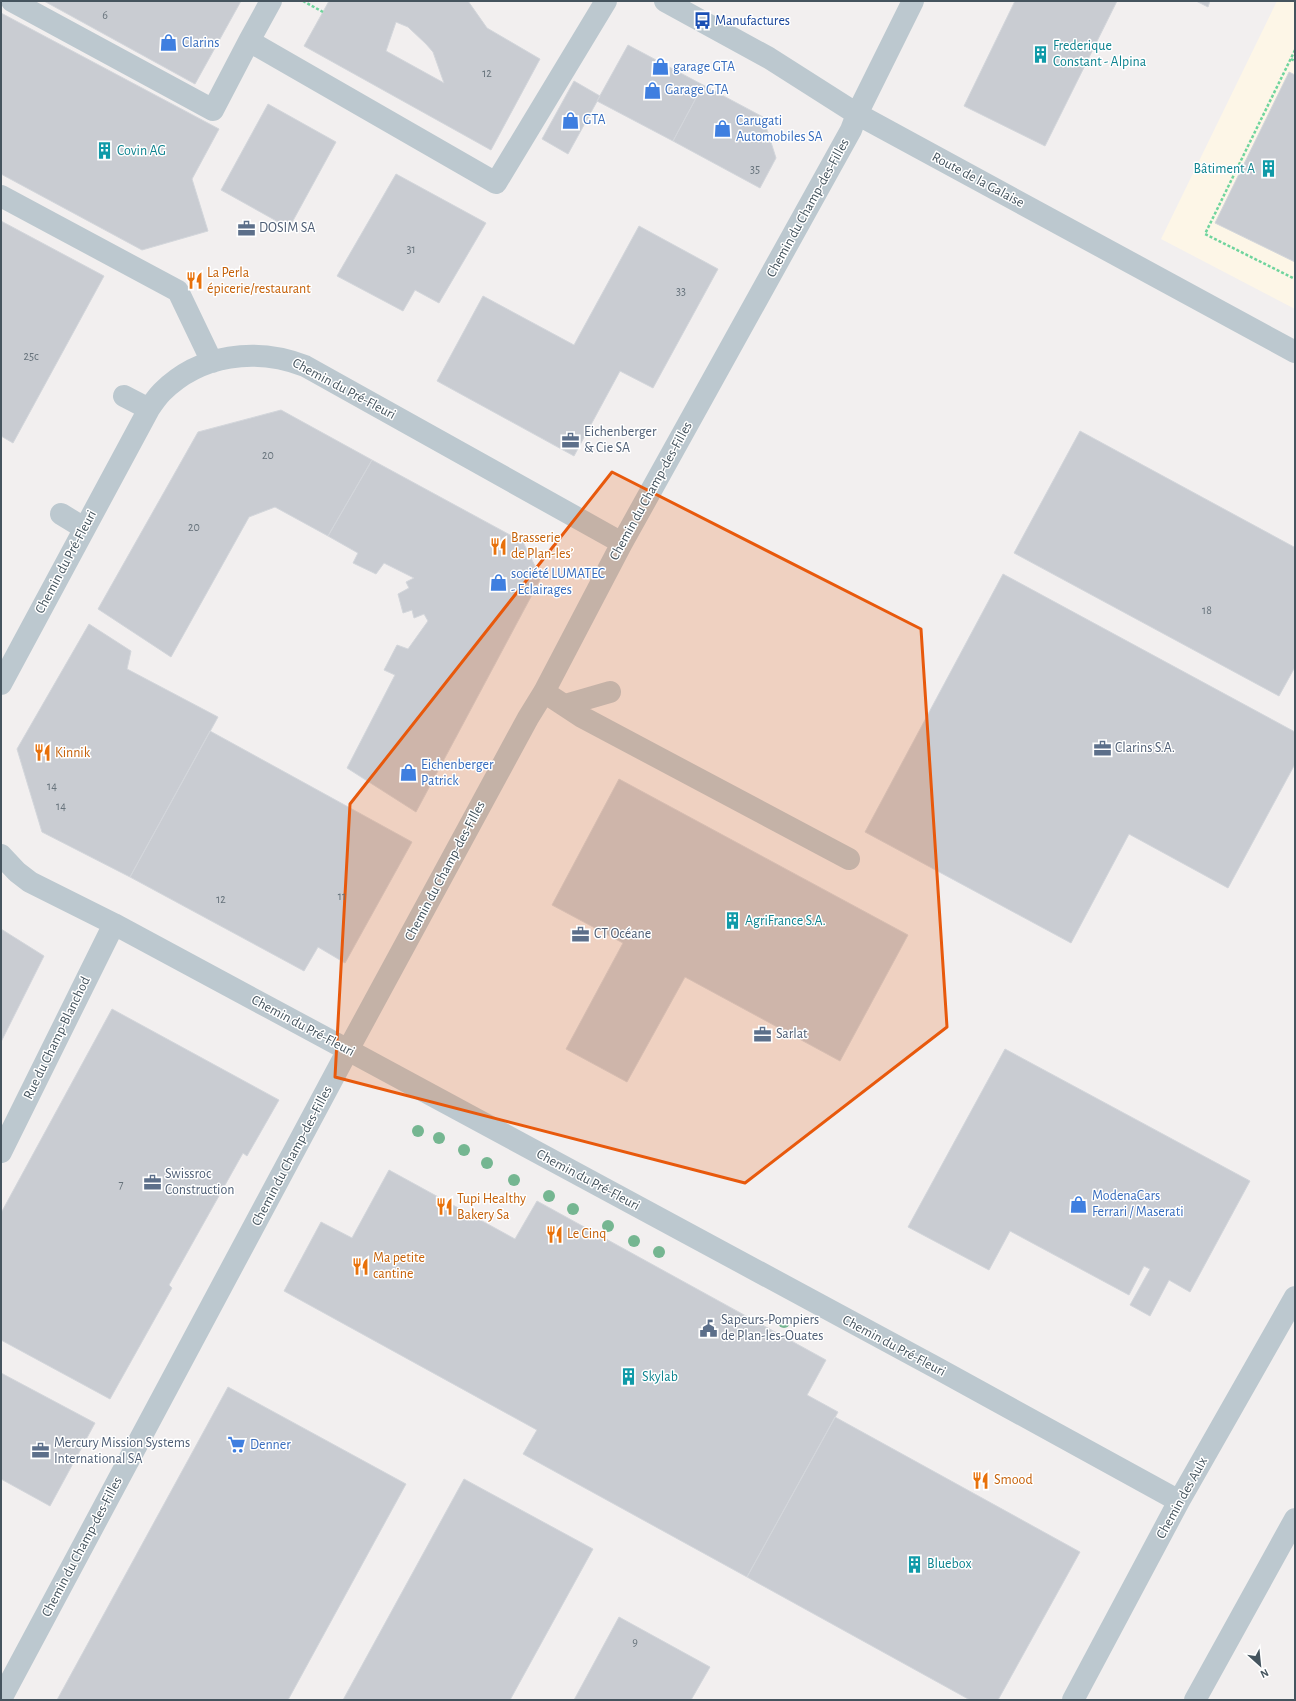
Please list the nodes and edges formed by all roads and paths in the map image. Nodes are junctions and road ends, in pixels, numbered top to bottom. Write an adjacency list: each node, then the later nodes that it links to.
1 (12, 1): 8 (street)
2 (271, 1): 8 (street)
3 (303, 1): 7 (path)
4 (606, 1): 8 (street)
5 (665, 1): 12 (street, Route de la Galaise)
6 (913, 1): 12 (street, Chemin du Champ-des-Filles)
7 (323, 12)
8 (249, 42)
9 (1295, 50): 10 (path)
10 (1291, 59): 11 (path); 14 (path)
11 (1295, 61)
12 (857, 114): 15 (street, Route de la Galaise); 21 (street, Chemin du Champ-des-Filles)
13 (1, 196): 16 (street)
14 (1295, 279)
15 (1295, 352)
16 (212, 362): 18 (street, Chemin du Pré-Fleuri); 21 (street, Chemin du Pré-Fleuri)
17 (124, 396): 18 (street)
18 (148, 409): 20 (street, Chemin du Pré-Fleuri)
19 (61, 514): 20 (street)
20 (84, 528): 22 (street, Chemin du Pré-Fleuri)
21 (622, 543): 23 (street, Chemin du Champ-des-Filles)
22 (1, 684)
23 (544, 692): 25 (street); 29 (street, Chemin du Champ-des-Filles)
24 (610, 692): 25 (street)
25 (565, 705): 27 (street)
26 (1, 855): 28 (street, Chemin du Pré-Fleuri)
27 (849, 859)
28 (114, 924): 29 (street, Chemin du Pré-Fleuri); 30 (street, Rue du Champ-Blanchod)
29 (348, 1050): 32 (street, Chemin du Pré-Fleuri); 34 (street, Chemin du Champ-des-Filles)
30 (1, 1152)
31 (1295, 1297): 32 (street, Chemin des Aulx)
32 (1179, 1502): 35 (street, Chemin des Aulx)
33 (1295, 1519): 36 (street)
34 (1, 1699)
35 (1073, 1700)
36 (1195, 1700)

